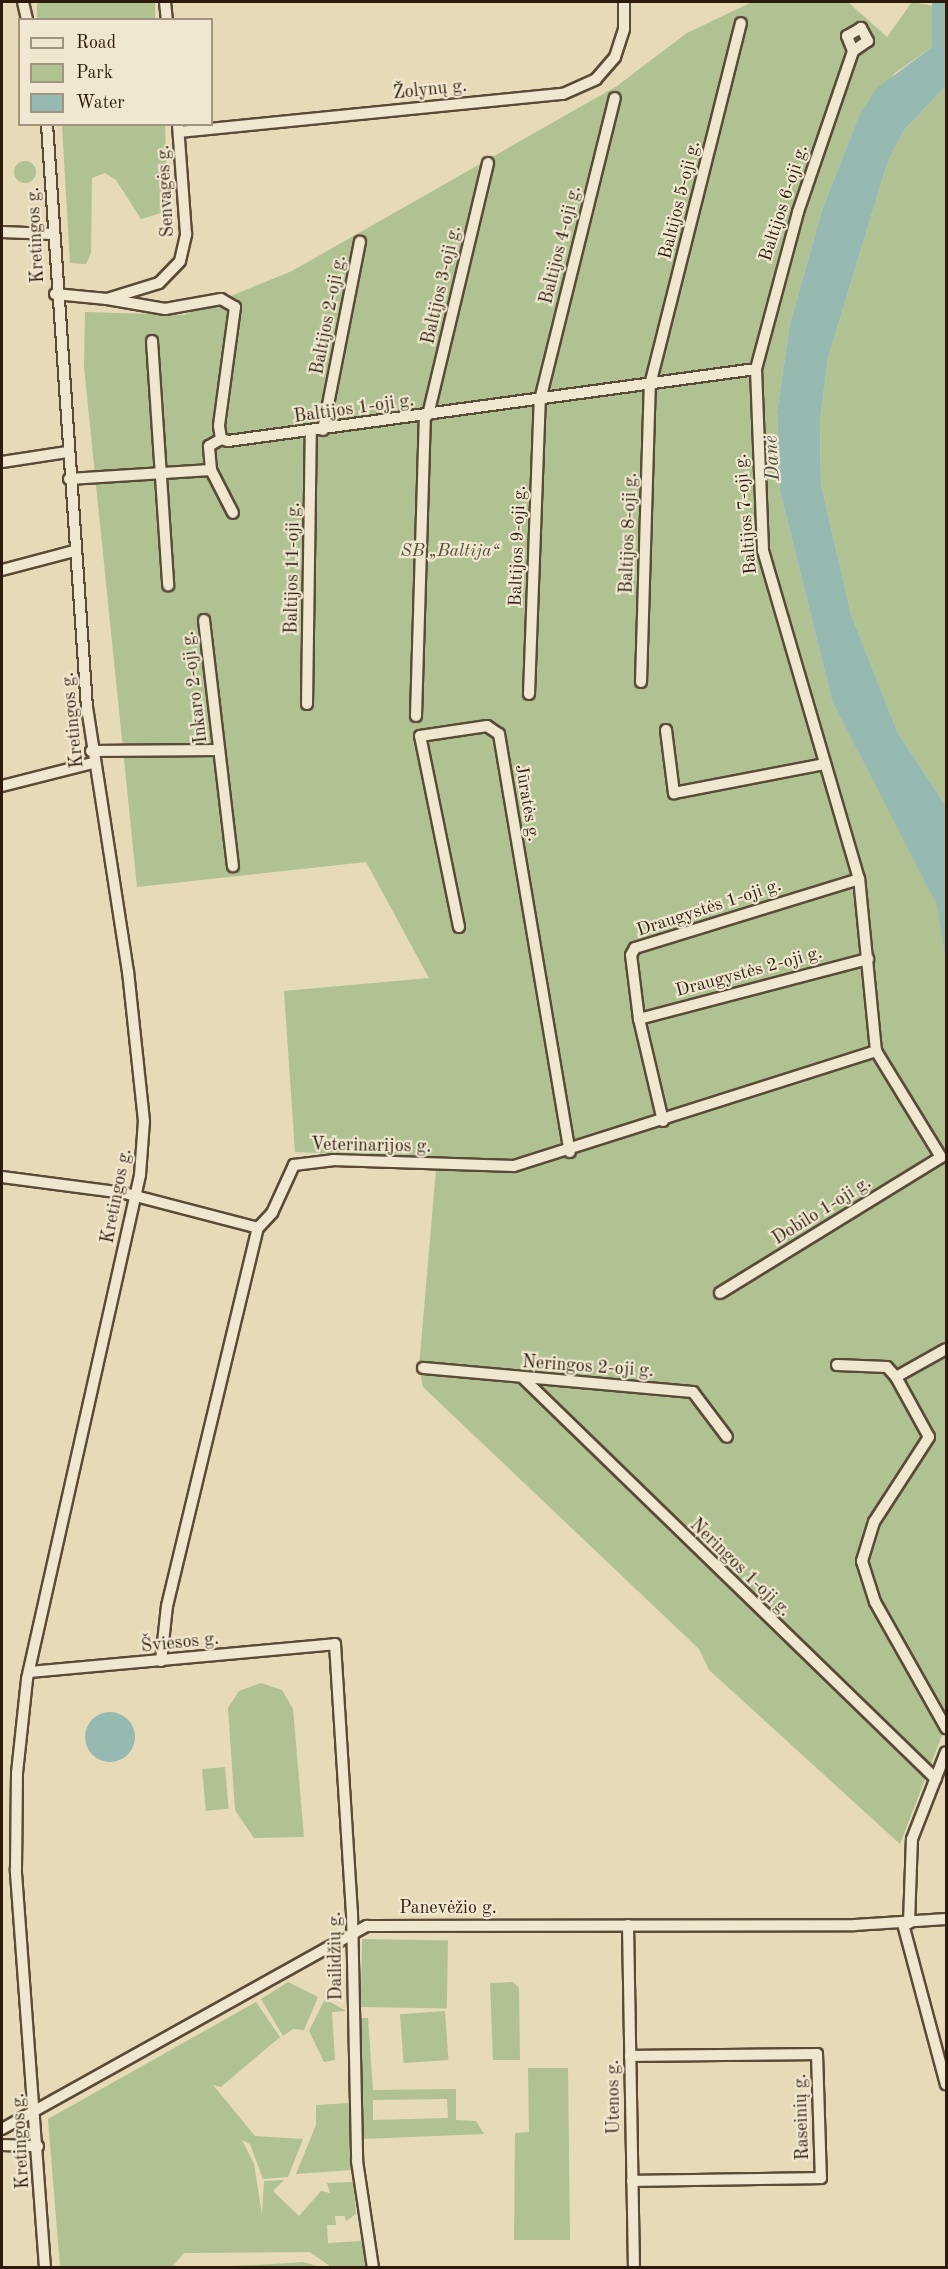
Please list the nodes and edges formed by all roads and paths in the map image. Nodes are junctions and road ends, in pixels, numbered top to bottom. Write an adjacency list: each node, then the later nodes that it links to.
1 (23, 2): 4 (street)
2 (165, 2): 5 (street)
3 (624, 2): 9 (street, Žolynų g.)
4 (27, 18)
5 (167, 18)
6 (741, 23): 21 (street, Baltijos 5-oji g.)
7 (853, 51): 20 (street, Baltijos 6-oji g.)
8 (615, 98): 22 (street, Baltijos 4-oji g.)
9 (213, 125)
10 (47, 126): 15 (street, Kretingos g.)
11 (202, 126): 12 (street, Žolynų g.)
12 (179, 128): 18 (street, Senvagės g.)
13 (488, 163): 23 (street, Baltijos 3-oji g.)
14 (2, 232): 15 (street)
15 (52, 234): 17 (street, Kretingos g.)
16 (360, 242): 24 (street, Baltijos 2-oji g.)
17 (55, 294): 18 (street, Senvagės g.); 27 (street, Kretingos g.)
18 (107, 299): 26 (street)
19 (152, 340): 30 (street)
20 (756, 369): 21 (street, Baltijos 1-oji g.); 45 (street, Baltijos 7-oji g.)
21 (651, 385): 22 (street, Baltijos 1-oji g.); 37 (street, Baltijos 8-oji g.)
22 (540, 400): 23 (street, Baltijos 1-oji g.); 38 (street, Baltijos 9-oji g.)
23 (427, 416): 24 (street, Baltijos 1-oji g.); 40 (street, Baltijos 3-oji g.)
24 (323, 430): 25 (street, Baltijos 1-oji g.)
25 (311, 432): 26 (street, Baltijos 1-oji g.); 39 (street, Baltijos 11-oji g.)
26 (222, 439): 29 (street)
27 (67, 452): 28 (street); 31 (street, Kretingos g.)
28 (2, 462)
29 (211, 470): 30 (street); 32 (street)
30 (160, 473): 31 (street); 35 (street)
31 (69, 479): 33 (street, Kretingos g.)
32 (233, 513)
33 (74, 551): 34 (street); 43 (street, Kretingos g.)
34 (2, 570)
35 (168, 585)
36 (204, 620): 42 (street, Inkaro 2-oji g.)
37 (641, 682)
38 (529, 694)
39 (307, 704)
40 (416, 716)
41 (666, 730): 45 (street)
42 (219, 750): 43 (street); 47 (street, Inkaro 2-oji g.)
43 (91, 751): 44 (street, Kretingos g.)
44 (93, 763): 46 (street); 56 (street, Kretingos g.)
45 (825, 764): 48 (street, Baltijos 7-oji g.)
46 (2, 786)
47 (233, 866)
48 (859, 879): 50 (street, Baltijos 7-oji g.); 51 (street, Draugystės 1-oji g.)
49 (459, 927): 54 (street, Jūratės g.)
50 (868, 959): 51 (street, Draugystės 2-oji g.); 52 (street, Baltijos 7-oji g.)
51 (639, 1019): 53 (street, Draugystės 1-oji g.)
52 (876, 1051): 53 (street, Veterinarijos g.); 58 (street, Dobilo 1-oji g.)
53 (663, 1122): 54 (street, Veterinarijos g.)
54 (570, 1152): 57 (street, Veterinarijos g.)
55 (2, 1177): 56 (street)
56 (135, 1196): 57 (street); 67 (street, Kretingos g.)
57 (258, 1228): 66 (street, Veterinarijos g.)
58 (720, 1293)
59 (946, 1349): 62 (street)
60 (837, 1365): 62 (street)
61 (423, 1368): 63 (street, Neringos 2-oji g.)
62 (896, 1377): 68 (street)
63 (524, 1379): 64 (street, Neringos 2-oji g.); 70 (street, Neringos 1-oji g.)
64 (727, 1437)
65 (335, 1644): 66 (street, Šviesos g.); 74 (street, Dailidžių g.)
66 (161, 1661): 67 (street, Šviesos g.)
67 (29, 1672): 77 (street, Kretingos g.)
68 (946, 1728)
69 (946, 1752): 70 (street)
70 (936, 1779): 72 (street)
71 (946, 1919): 72 (street, Panevėžio g.)
72 (906, 1923): 73 (street, Panevėžio g.); 76 (street)
73 (628, 1925): 74 (street, Panevėžio g.); 75 (street, Utenos g.)
74 (351, 1932): 77 (street, Panevėžio g.); 83 (street, Dailidžių g.)
75 (630, 2056): 81 (street, Utenos g.); 81 (street, Raseinių g.)
76 (946, 2084)
77 (36, 2107): 78 (street, Panevėžio g.); 80 (street, Kretingos g.)
78 (2, 2129)
79 (2, 2145): 80 (street)
80 (38, 2146): 82 (street, Kretingos g.)
81 (632, 2181): 84 (street, Utenos g.)
82 (45, 2268)
83 (373, 2268)
84 (634, 2268)

